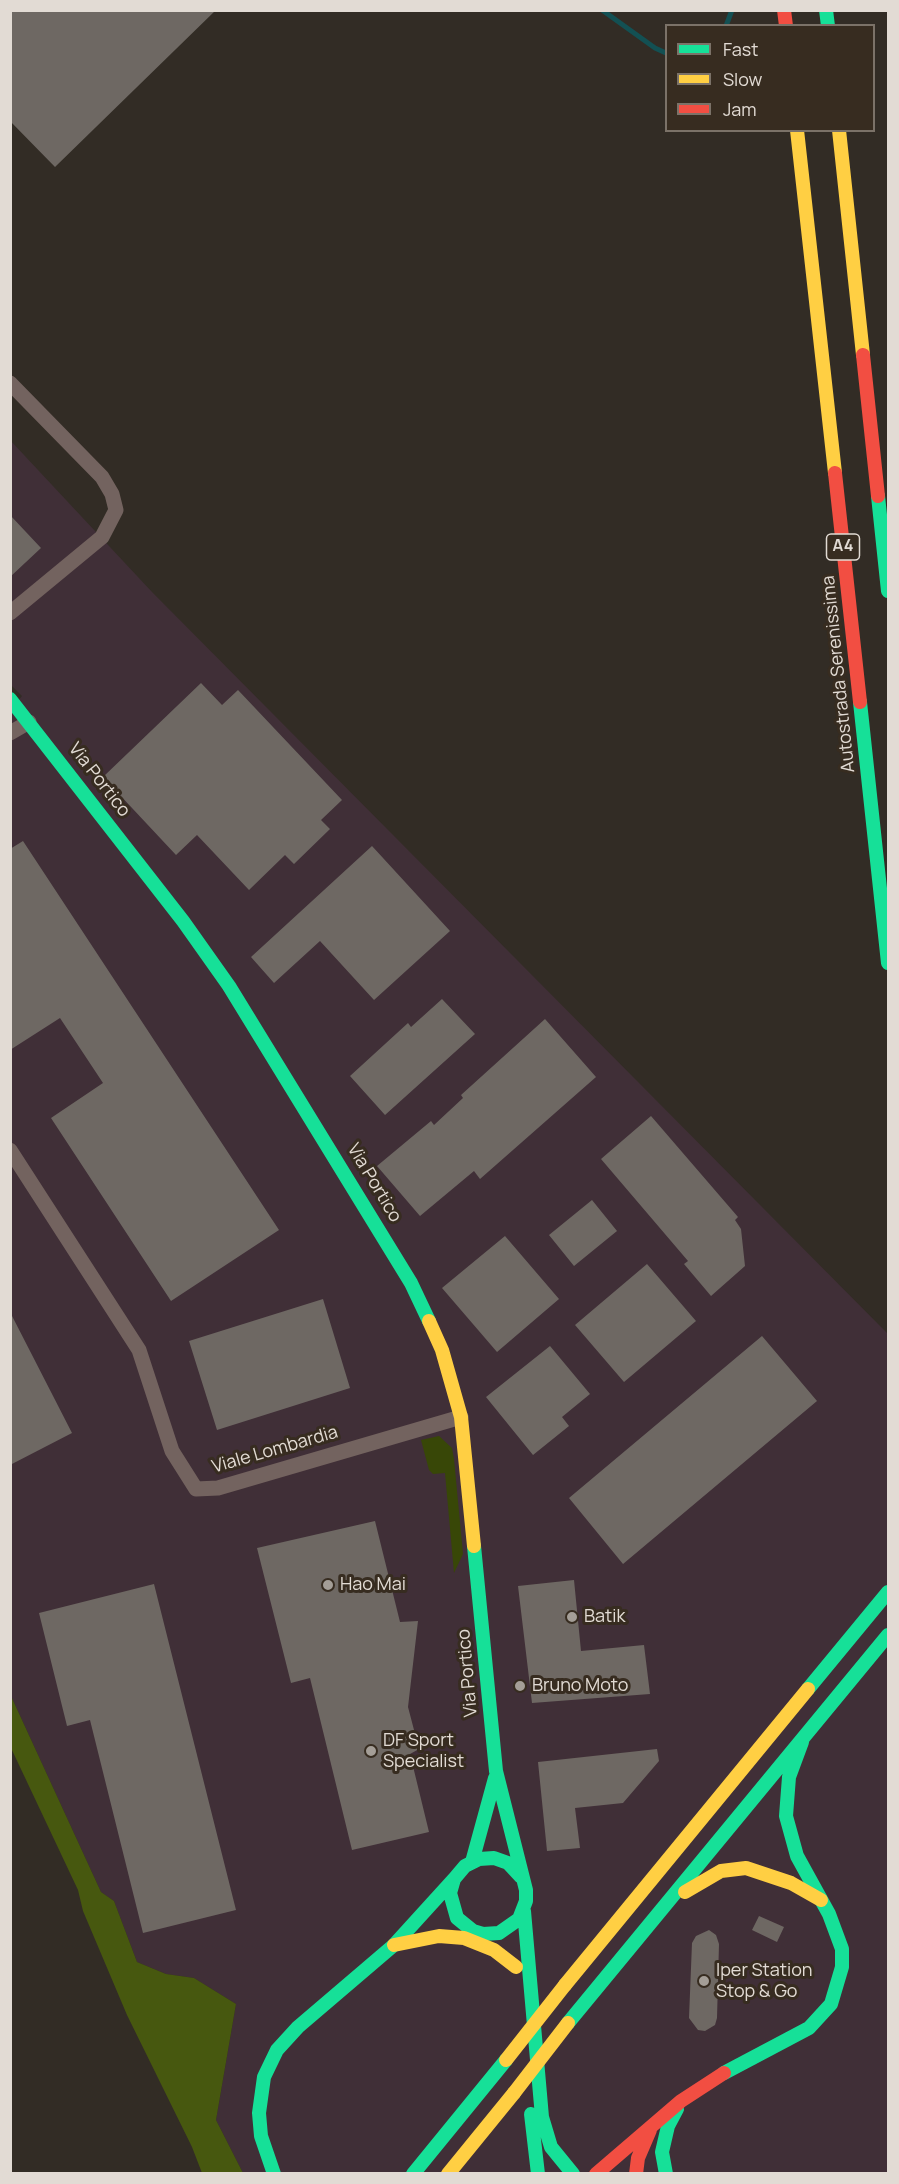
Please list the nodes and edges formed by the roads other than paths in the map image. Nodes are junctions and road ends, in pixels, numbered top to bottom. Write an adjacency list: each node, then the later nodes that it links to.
1 (797, 132): 9 (main road, Autostrada Serenissima / A4)
2 (839, 132): 4 (main road, A4)
3 (10, 383): 5 (street)
4 (888, 591)
5 (10, 613)
6 (10, 699): 7 (main road, Via Portico)
7 (29, 722): 8 (street); 11 (main road, Via Portico)
8 (10, 733)
9 (888, 963)
10 (10, 1150): 11 (street, Viale Lombardia)
11 (461, 1417): 15 (main road, Via Portico)
12 (888, 1592): 30 (main road, bridge)
13 (888, 1635): 14 (main road)
14 (801, 1742): 19 (main road); 20 (main road)
15 (496, 1771): 16 (main road, Via Portico); 17 (main road, Via Portico)
16 (472, 1862): 17 (main road); 18 (main road, Via Portico)
17 (521, 1877): 21 (main road, Via Portico)
18 (454, 1879): 22 (main road); 24 (main road, Via Portico)
19 (821, 1900): 20 (main road); 26 (main road)
20 (669, 1901): 31 (main road, bridge)
21 (524, 1911): 23 (main road); 34 (main road, Via Portico)
22 (464, 1926): 23 (main road); 24 (main road)
23 (493, 1934): 25 (main road)
24 (394, 1945): 25 (main road); 29 (main road)
25 (516, 1966): 28 (main road)
26 (681, 2101): 27 (main road); 37 (main road)
27 (650, 2130): 35 (main road); 36 (main road)
28 (533, 2136): 32 (street); 33 (main road)
29 (274, 2174)
30 (413, 2174)
31 (448, 2174)
32 (527, 2174)
33 (538, 2174)
34 (573, 2174)
35 (596, 2174)
36 (636, 2174)
37 (666, 2174)

